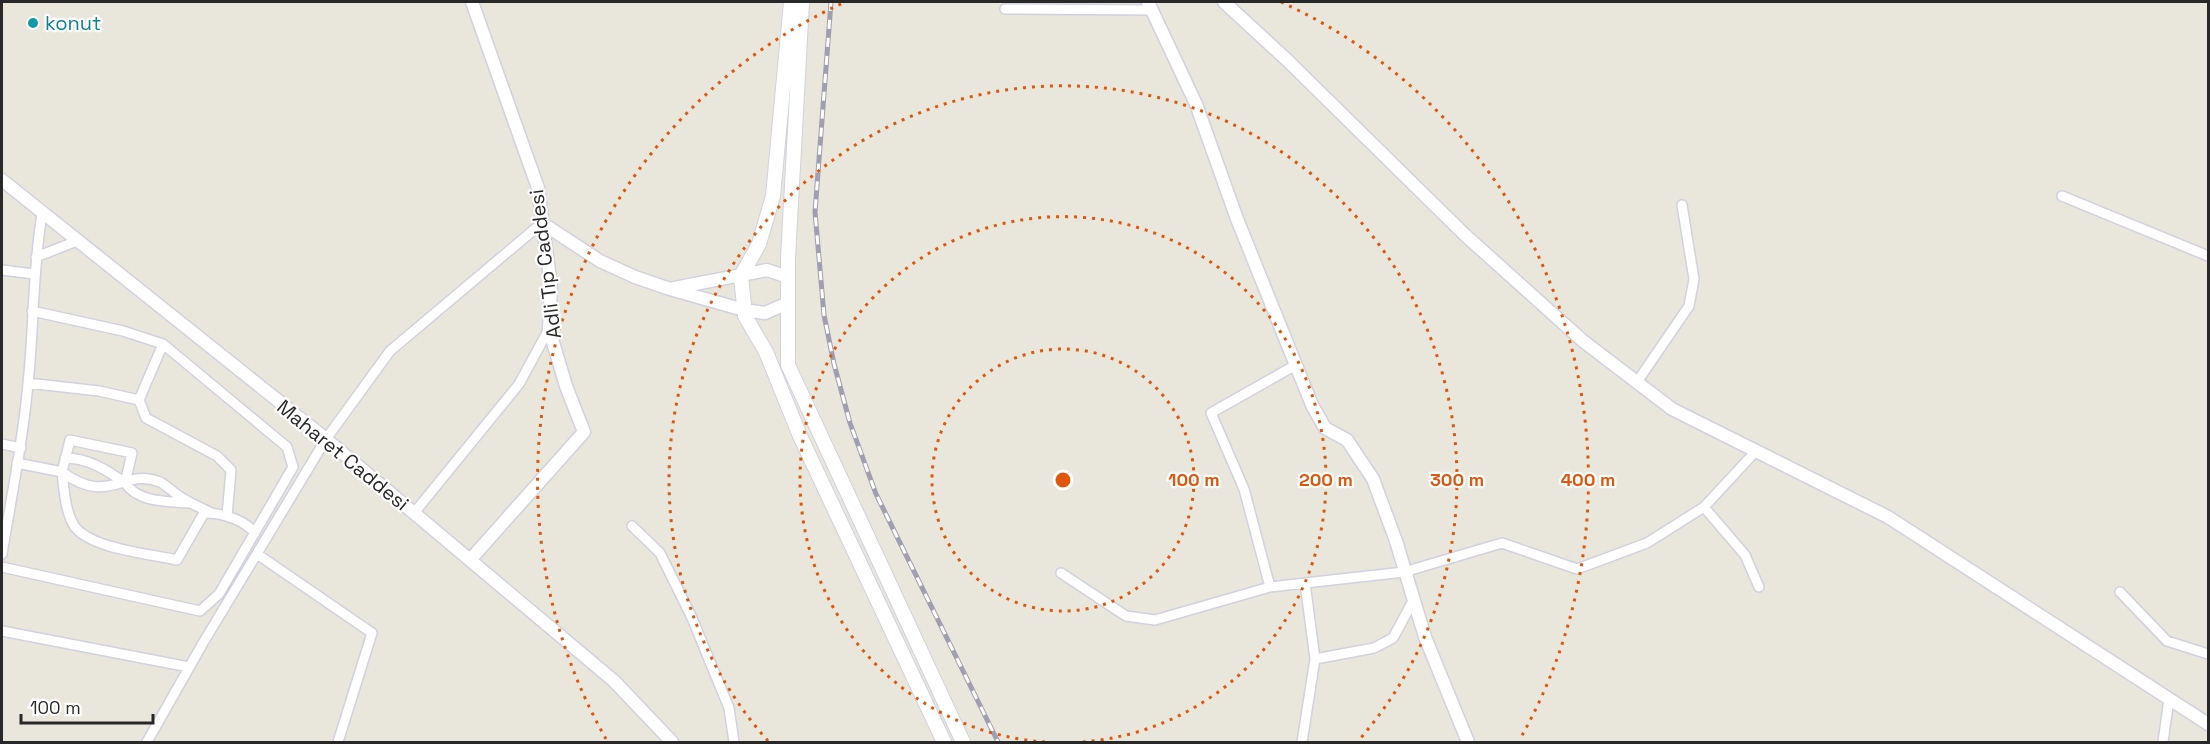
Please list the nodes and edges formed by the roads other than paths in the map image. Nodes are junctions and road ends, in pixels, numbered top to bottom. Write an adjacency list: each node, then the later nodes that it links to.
1 (472, 2): 11 (street, Adli Tıp Caddesi)
2 (791, 2): 17 (main road)
3 (802, 2): 18 (main road)
4 (1224, 2): 26 (street)
5 (1150, 6): 6 (street); 25 (street)
6 (1005, 9)
7 (2, 180): 10 (street, Maharet Caddesi)
8 (2062, 196): 13 (street)
9 (1682, 205): 26 (street)
10 (42, 213): 12 (street, Maharet Caddesi); 14 (street)
11 (542, 224): 19 (street); 23 (street, Adli Tıp Caddesi); 29 (street)
12 (77, 241): 14 (street); 29 (street, Maharet Caddesi)
13 (2208, 256)
14 (36, 257): 16 (street)
15 (2, 270): 16 (street)
16 (34, 274): 22 (street)
17 (741, 276): 18 (street); 19 (street); 21 (main road)
18 (788, 277): 20 (main road)
19 (670, 289): 21 (street)
20 (788, 303): 21 (street); 66 (main road)
21 (744, 310): 65 (main road)
22 (32, 311): 24 (street); 27 (street)
23 (549, 329): 40 (street); 46 (street, Adli Tıp Caddesi)
24 (163, 344): 28 (street); 43 (street)
25 (1294, 366): 48 (street); 51 (street)
26 (1637, 382): 32 (street)
27 (28, 383): 28 (street); 31 (street)
28 (139, 400): 41 (street)
29 (326, 439): 40 (street, Maharet Caddesi); 45 (street)
30 (2, 444): 31 (street)
31 (21, 448): 34 (street)
32 (1756, 451): 38 (street); 59 (street)
33 (65, 458): 35 (street); 36 (street); 36 (street)
34 (17, 463): 35 (street); 44 (street)
35 (62, 472): 36 (street); 39 (street)
36 (125, 483): 37 (street); 37 (street)
37 (190, 504): 39 (street)
38 (1704, 507): 48 (street); 52 (street)
39 (212, 513): 41 (street)
40 (414, 513): 46 (street, Maharet Caddesi)
41 (227, 516): 43 (street)
42 (633, 526): 64 (street)
43 (255, 533): 47 (street)
44 (2, 554)
45 (257, 554): 58 (street); 62 (street)
46 (470, 560): 63 (street, Maharet Caddesi)
47 (2, 567)
48 (1404, 572): 50 (street); 54 (street)
49 (1062, 573): 51 (street)
50 (1305, 583): 51 (street); 57 (street)
51 (1270, 587)
52 (1759, 587)
53 (2120, 592): 56 (street)
54 (1413, 601): 57 (street); 68 (street)
55 (2, 631): 58 (street)
56 (2208, 654)
57 (1315, 659): 67 (street)
58 (189, 667): 61 (street)
59 (2169, 699): 60 (street); 69 (street)
60 (2208, 724)
61 (147, 742)
62 (338, 742)
63 (672, 742)
64 (734, 742)
65 (944, 742)
66 (963, 742)
67 (1302, 742)
68 (1468, 742)
69 (2163, 742)

